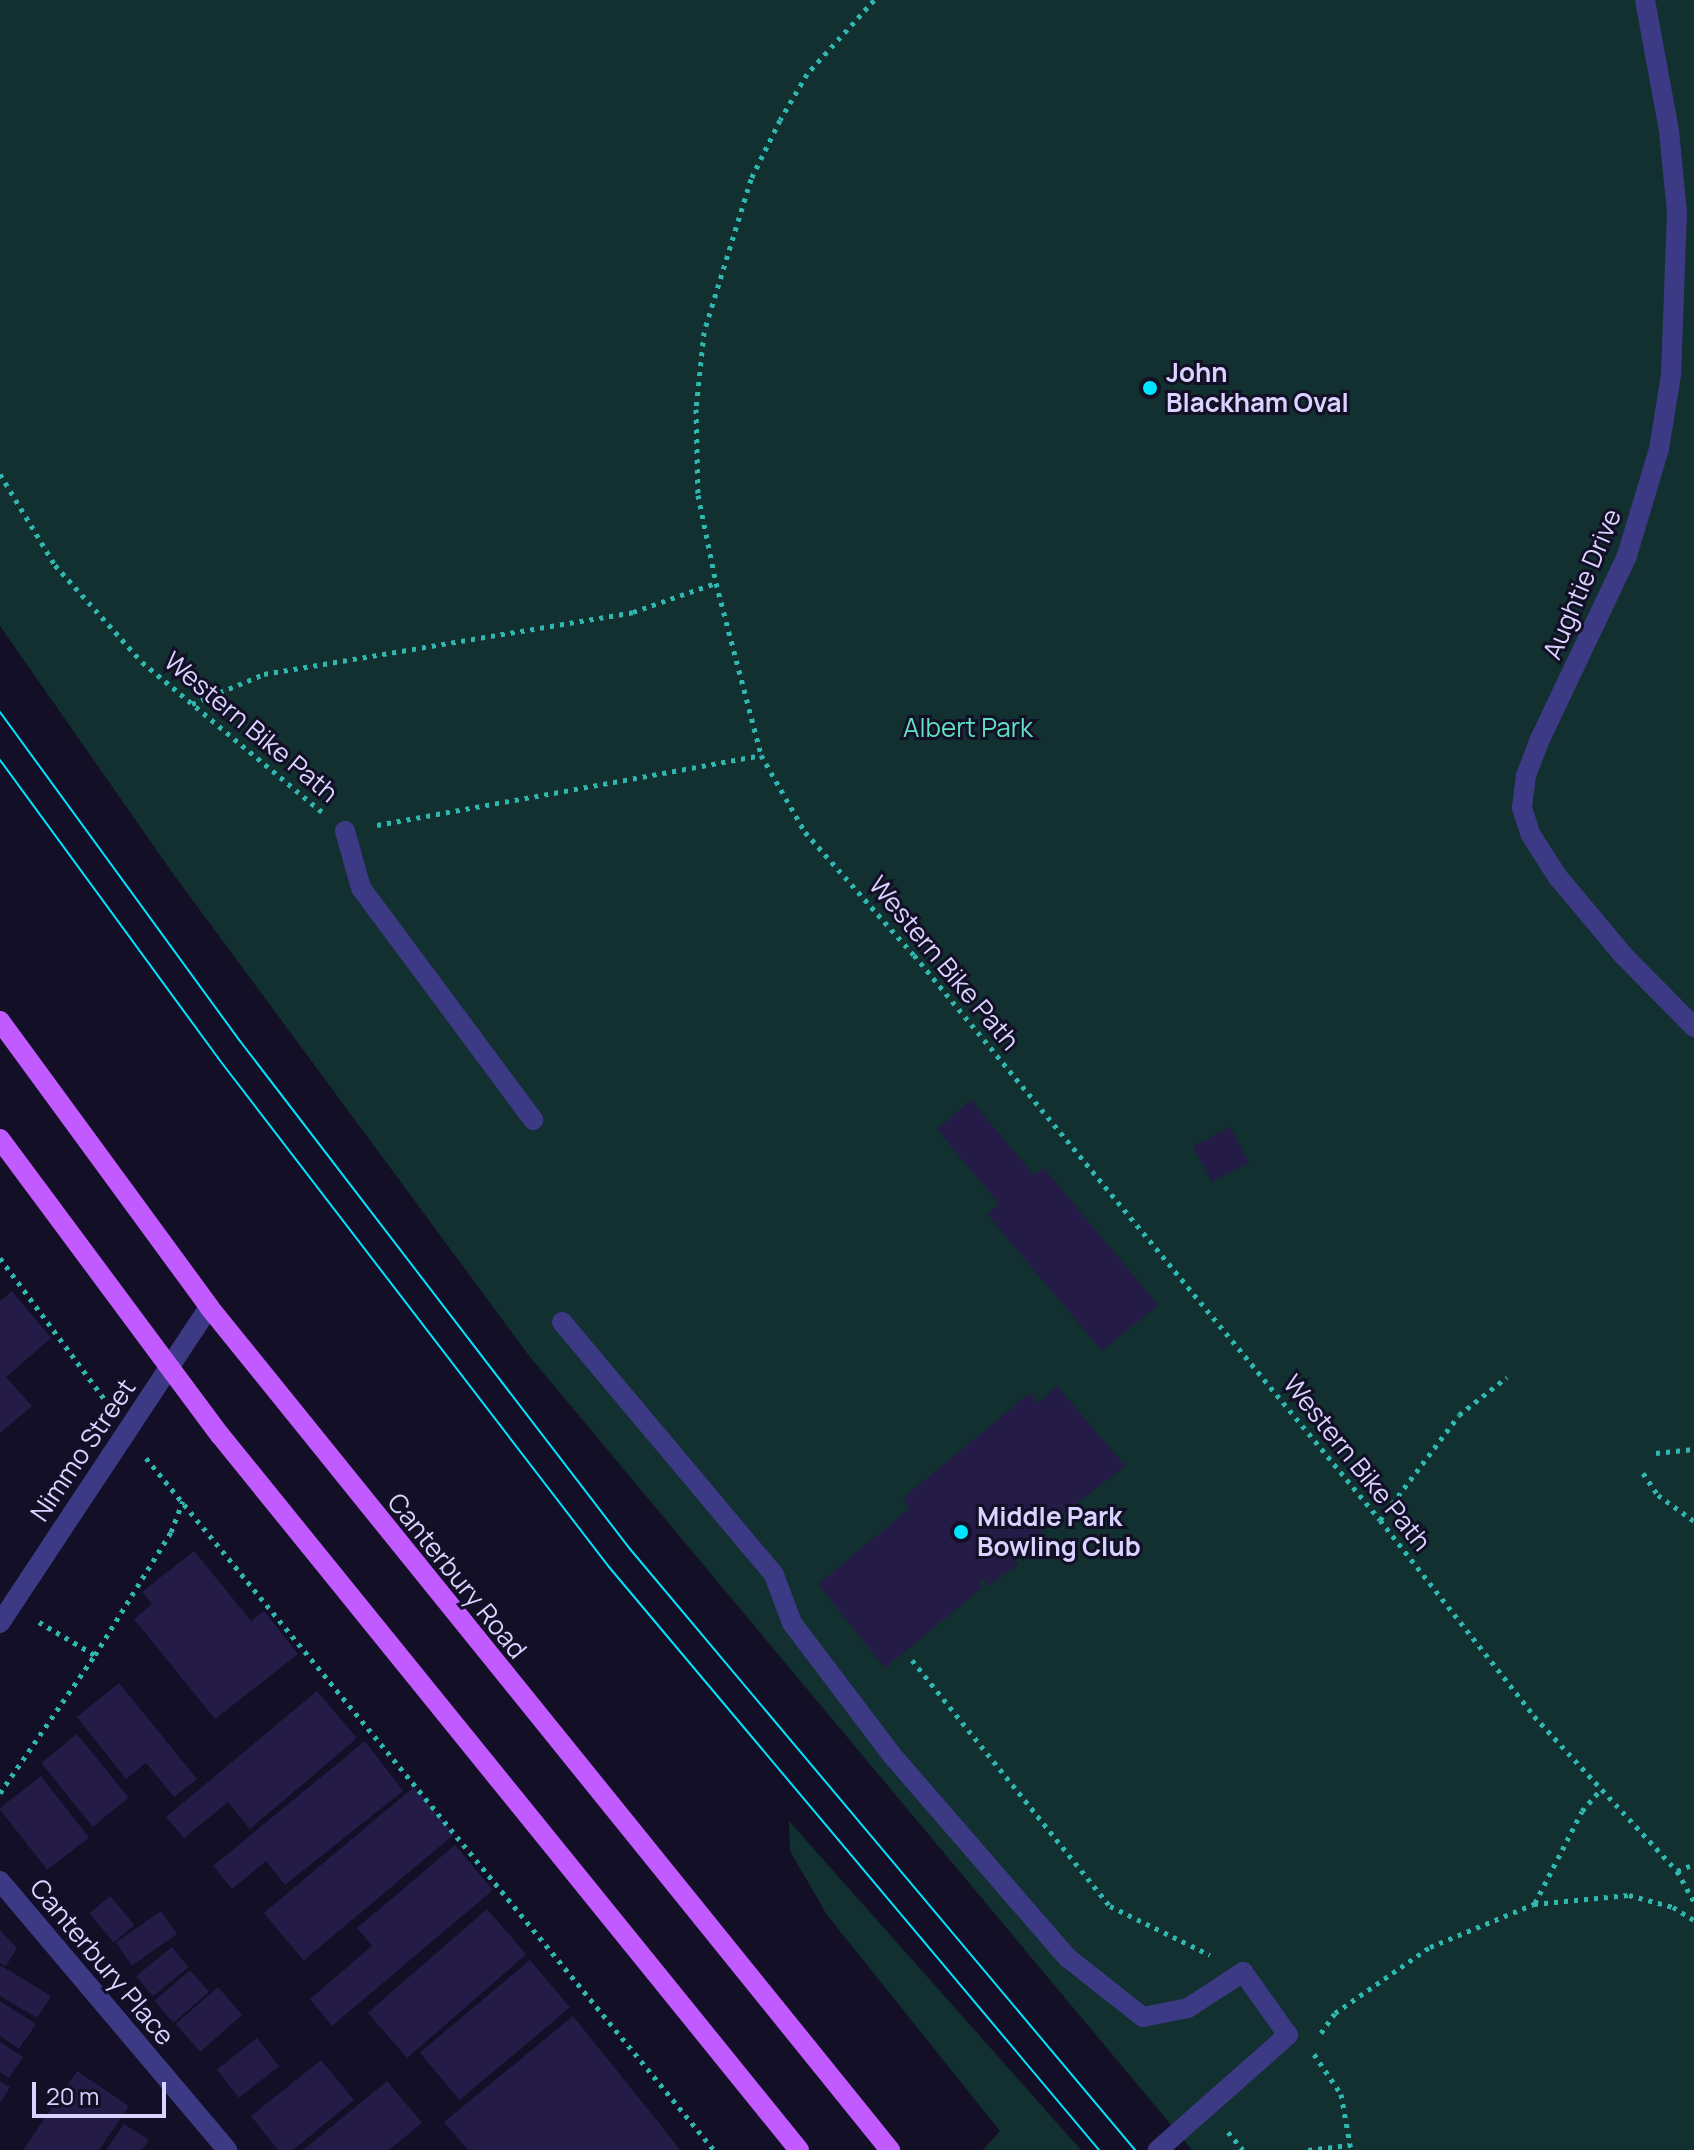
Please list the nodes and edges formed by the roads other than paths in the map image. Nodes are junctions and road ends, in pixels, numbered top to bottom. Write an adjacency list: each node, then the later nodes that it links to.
1 (1649, 1): 4 (street, Aughtie Drive)
2 (345, 831): 5 (street)
3 (0, 1021): 7 (main road, Canterbury Road)
4 (1694, 1027)
5 (533, 1120)
6 (0, 1139): 9 (main road)
7 (209, 1307): 9 (street, Nimmo Street); 14 (main road, Canterbury Road)
8 (562, 1322): 15 (street)
9 (170, 1368): 10 (street, Nimmo Street); 13 (main road)
10 (6, 1614)
11 (0, 1881): 12 (street, Canterbury Place)
12 (227, 2150)
13 (799, 2150)
14 (890, 2150)
15 (1158, 2150)

